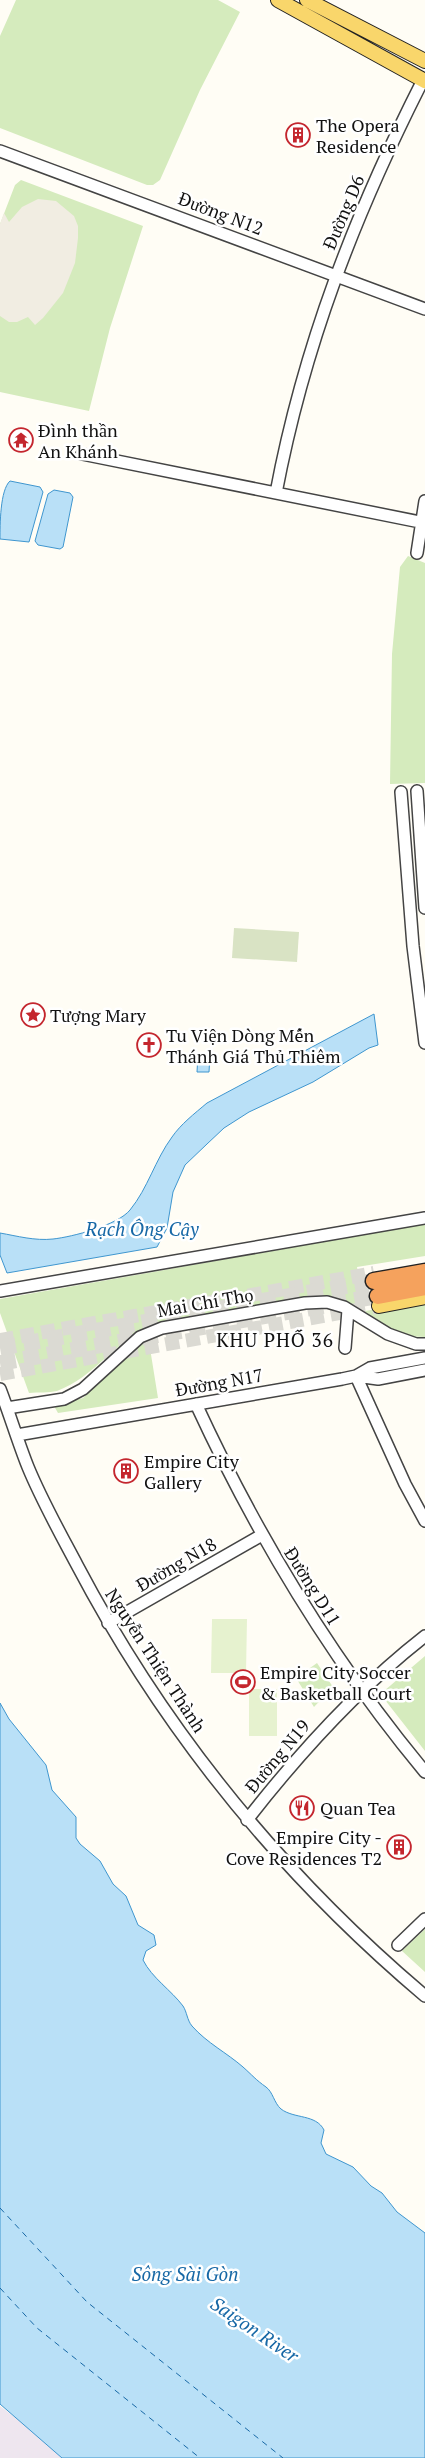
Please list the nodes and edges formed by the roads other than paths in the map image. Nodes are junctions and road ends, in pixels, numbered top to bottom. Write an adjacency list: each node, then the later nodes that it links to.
1 (278, 0): 3 (main road)
2 (307, 0): 3 (main road)
3 (319, 15): 4 (main road); 5 (main road)
4 (425, 61)
5 (424, 81): 7 (street, Đường D6)
6 (1, 154): 7 (street, Đường N12)
7 (336, 276): 8 (street, Đường N12); 10 (street, Đường D6)
8 (425, 309)
9 (82, 454): 10 (street)
10 (276, 493): 12 (street)
11 (425, 501): 12 (street)
12 (423, 523): 13 (street)
13 (417, 553)
14 (417, 791): 16 (street)
15 (402, 792): 17 (street)
16 (425, 908)
17 (421, 979): 18 (street)
18 (425, 1044)
19 (425, 1218): 24 (street)
20 (425, 1264): 23 (main road)
21 (425, 1272): 23 (highway)
22 (425, 1287): 23 (highway)
23 (376, 1289): 25 (main road)
24 (0, 1291)
25 (425, 1297)
26 (348, 1310): 27 (street, Mai Chí Thọ); 28 (street); 34 (street, Mai Chí Thọ)
27 (425, 1344)
28 (346, 1348)
29 (425, 1358): 31 (street, Đường N17)
30 (425, 1370): 31 (street)
31 (356, 1376): 33 (street, Đường N17); 36 (street)
32 (0, 1389): 34 (street, Nguyễn Thiện Thành)
33 (196, 1404): 35 (street, Đường N17); 37 (street, Đường D11)
34 (7, 1408): 35 (street, Nguyễn Thiện Thành)
35 (17, 1435): 38 (street, Nguyễn Thiện Thành)
36 (425, 1521)
37 (262, 1535): 38 (street, Đường N18); 40 (street, Đường D11)
38 (108, 1623): 42 (street, Nguyễn Thiện Thành)
39 (425, 1636): 40 (street, Đường N19)
40 (361, 1690): 41 (street, Đường D11); 42 (street, Đường N19)
41 (425, 1772)
42 (247, 1820): 45 (street, Nguyễn Thiện Thành)
43 (425, 1919): 44 (street)
44 (398, 1945)
45 (425, 1996)

